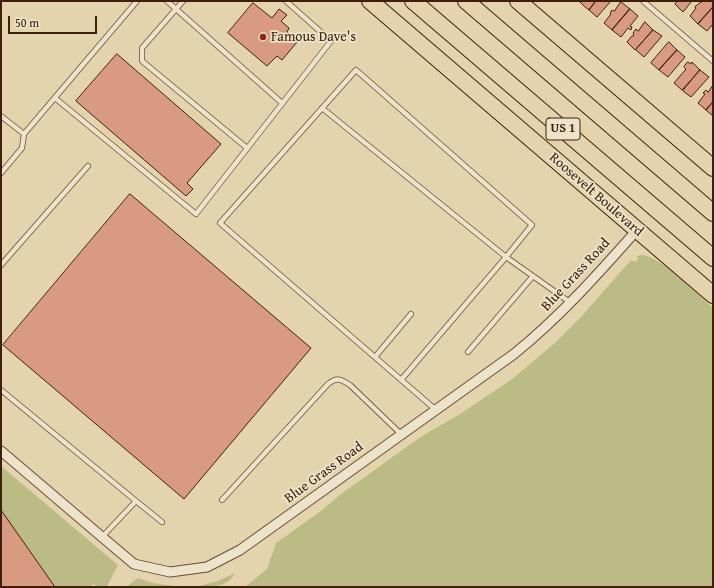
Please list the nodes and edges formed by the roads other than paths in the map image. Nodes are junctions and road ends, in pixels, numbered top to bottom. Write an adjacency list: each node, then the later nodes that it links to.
1 (137, 1): 12 (lane)
2 (167, 1): 10 (lane)
3 (183, 1): 10 (lane)
4 (286, 1): 13 (lane)
5 (370, 1): 22 (highway, Roosevelt Boulevard / US 1)
6 (413, 1): 24 (highway, Roosevelt Boulevard / US 1)
7 (466, 1): 21 (highway, US 1)
8 (518, 1): 19 (highway)
9 (643, 1): 11 (lane)
10 (176, 9): 13 (lane); 17 (lane)
11 (713, 61)
12 (55, 98): 16 (lane); 17 (lane)
13 (282, 103): 17 (lane)
14 (322, 108): 23 (lane); 23 (lane); 31 (lane)
15 (1, 116): 16 (lane)
16 (24, 134): 20 (lane)
17 (247, 148)
18 (88, 166): 25 (lane)
19 (713, 168)
20 (1, 173)
21 (713, 213)
22 (637, 230): 27 (highway, Roosevelt Boulevard / US 1); 28 (street, Blue Grass Road)
23 (506, 257): 26 (lane); 32 (lane)
24 (713, 258)
25 (1, 265)
26 (533, 276): 28 (lane); 30 (lane)
27 (713, 295)
28 (571, 303): 34 (street, Blue Grass Road)
29 (411, 314): 31 (lane)
30 (468, 352)
31 (375, 357): 32 (lane)
32 (401, 380): 34 (lane)
33 (1, 390): 38 (lane)
34 (436, 410): 35 (street, Blue Grass Road)
35 (401, 434): 37 (lane); 40 (street, Blue Grass Road)
36 (1, 451): 40 (street, Blue Grass Road)
37 (222, 500)
38 (136, 501): 39 (lane); 40 (lane)
39 (162, 522)
40 (102, 538)

